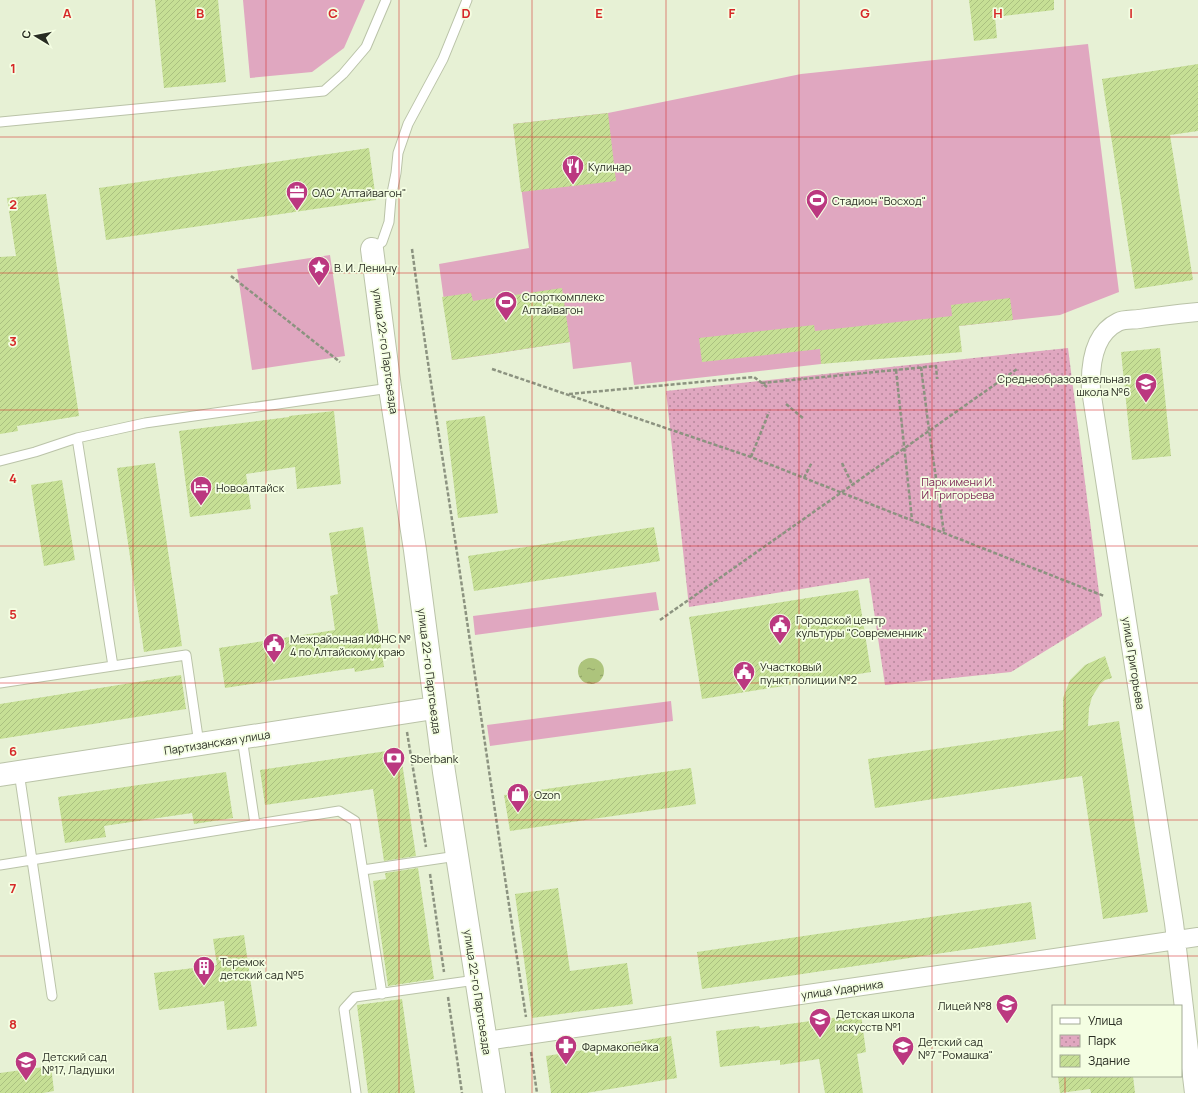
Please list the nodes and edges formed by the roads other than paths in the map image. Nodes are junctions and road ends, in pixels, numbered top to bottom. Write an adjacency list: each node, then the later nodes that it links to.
1 (386, 0): 3 (lane)
2 (467, 0): 4 (lane)
3 (0, 122)
4 (372, 249): 6 (street, улица 22-го Партсъезда)
5 (1198, 312): 21 (street, улица Григорьева)
6 (390, 388): 7 (lane); 11 (street, улица 22-го Партсъезда)
7 (77, 438): 8 (lane); 9 (lane)
8 (0, 461)
9 (113, 666): 10 (lane); 13 (lane)
10 (0, 683)
11 (434, 708): 12 (street, Партизанская улица); 16 (street, улица 22-го Партсъезда)
12 (242, 738): 13 (street, Партизанская улица); 15 (lane)
13 (199, 744): 14 (street, Партизанская улица)
14 (9, 774): 17 (lane)
15 (255, 824): 17 (lane); 19 (lane)
16 (457, 856): 19 (lane); 22 (street, улица 22-го Партсъезда)
17 (32, 860): 18 (lane); 24 (lane)
18 (0, 865)
19 (363, 870): 23 (lane)
20 (1198, 937): 21 (street, улица Ударника)
21 (1176, 939): 25 (street, улица Ударника); 28 (street, улица Григорьева)
22 (476, 980): 23 (lane); 25 (street, улица 22-го Партсъезда)
23 (382, 994): 26 (lane)
24 (52, 996)
25 (486, 1041): 27 (street, улица 22-го Партсъезда)
26 (356, 1093)
27 (494, 1093)
28 (1194, 1093)

